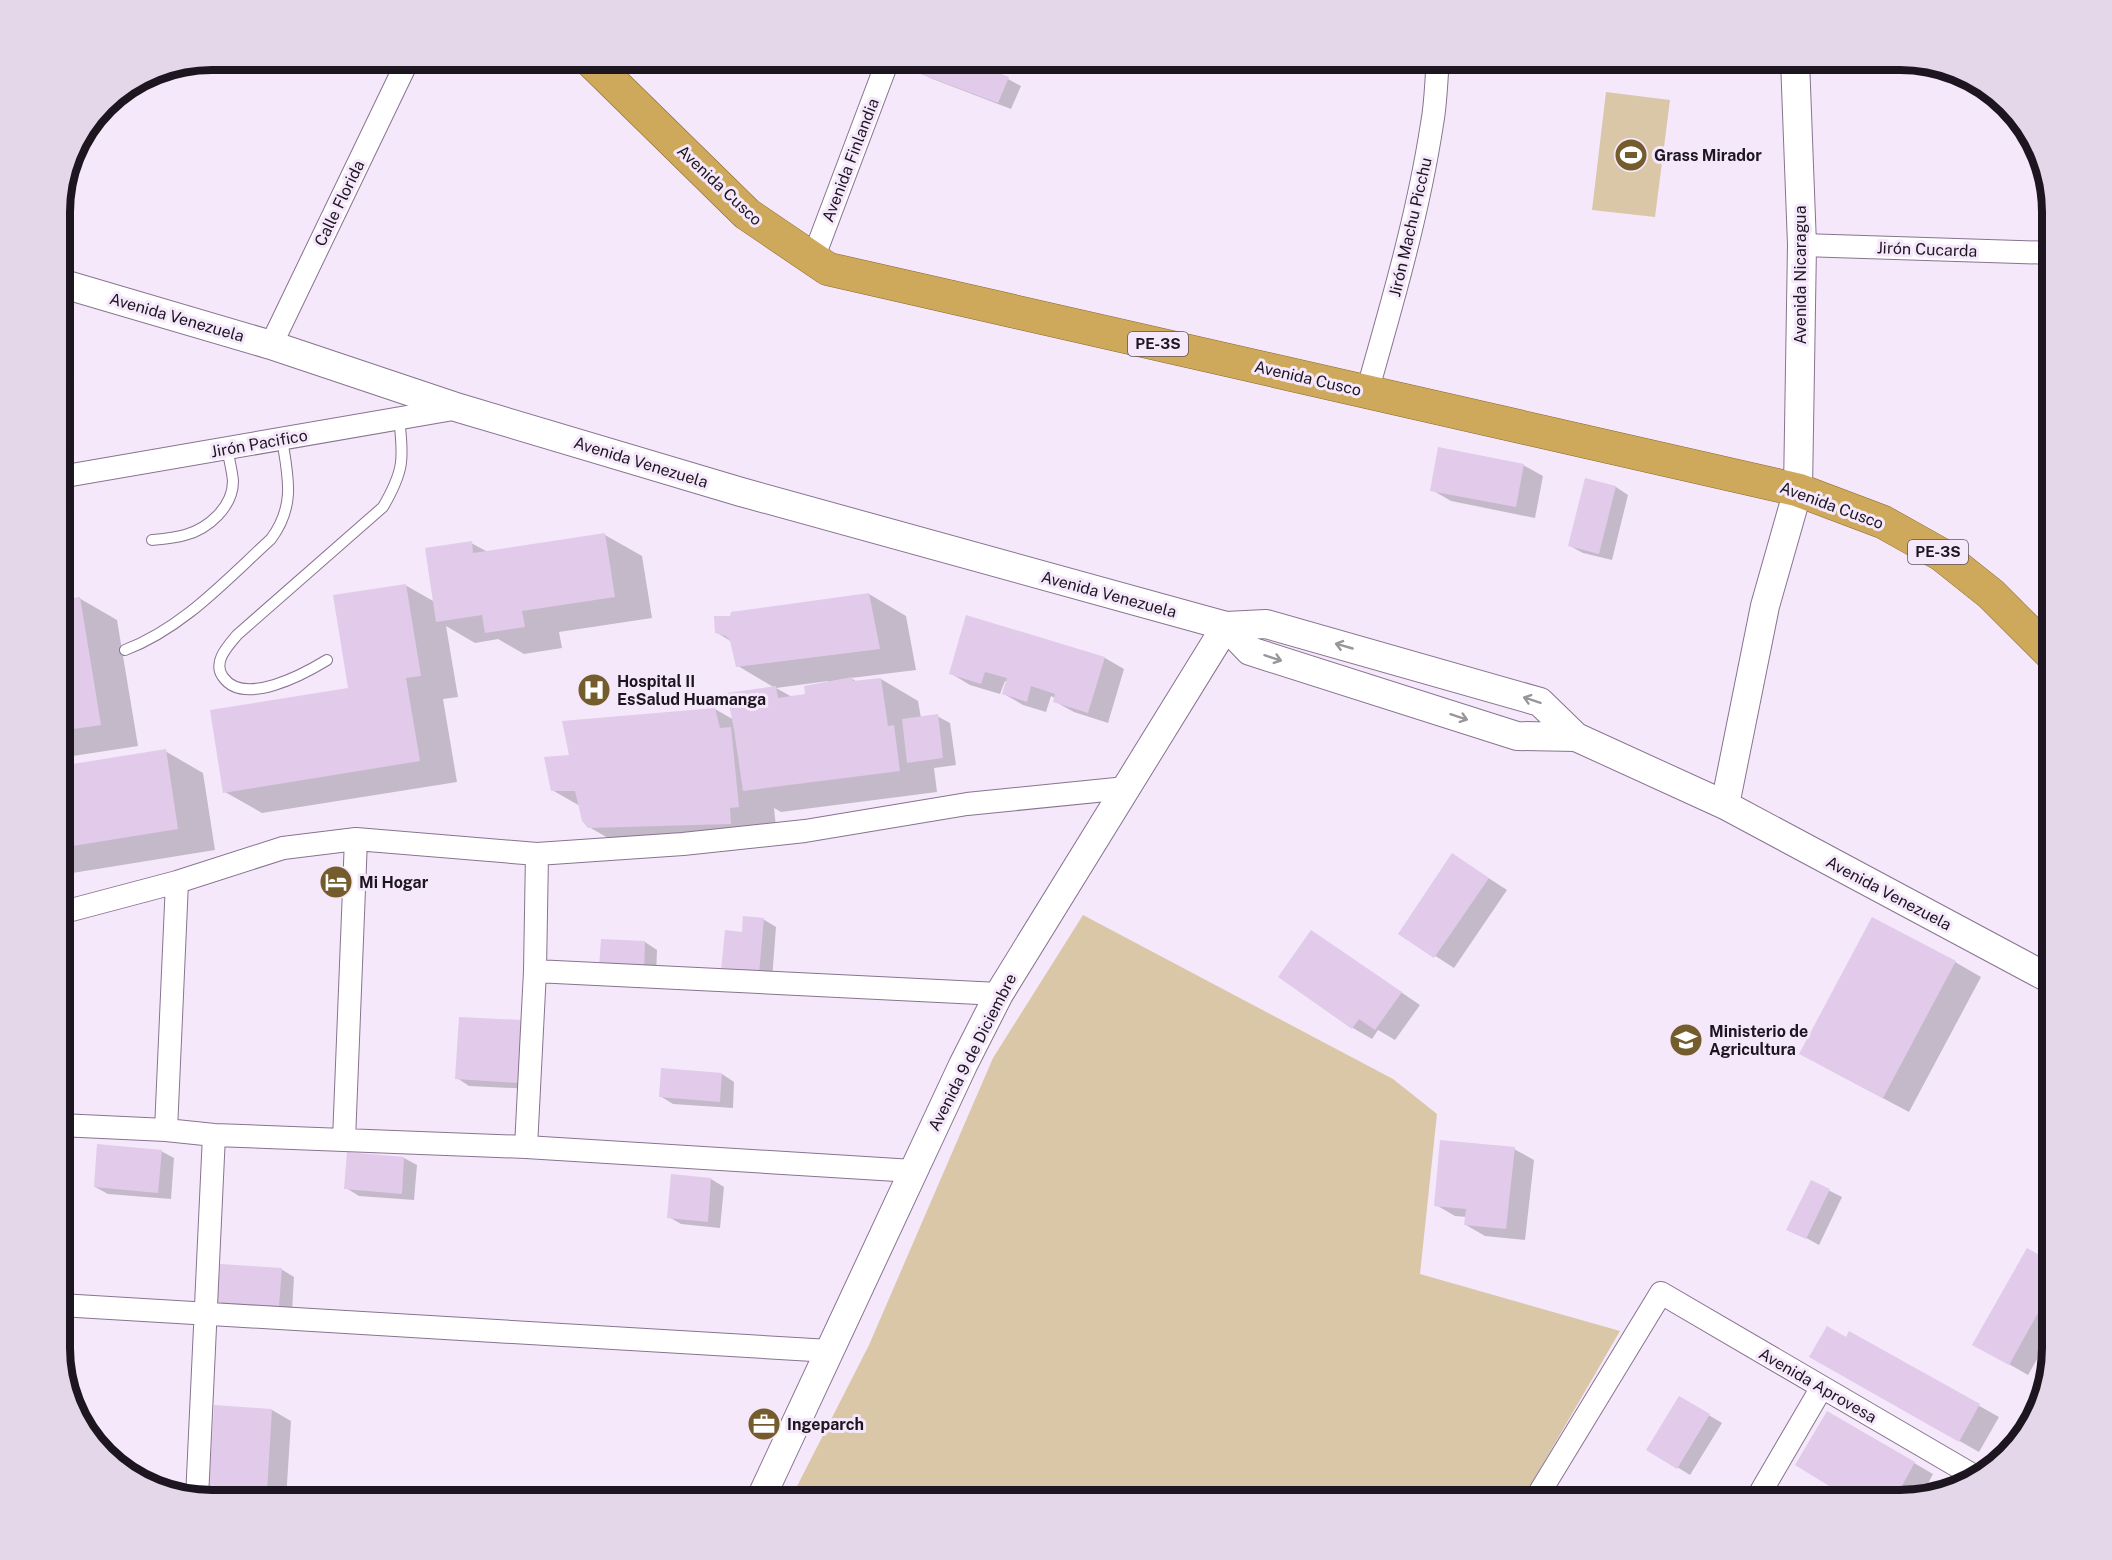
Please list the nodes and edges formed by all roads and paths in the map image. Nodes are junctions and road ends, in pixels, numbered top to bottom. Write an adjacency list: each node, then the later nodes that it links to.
1 (403, 71): 10 (street, Calle Florida)
2 (617, 71): 8 (highway, Avenida Cusco / PE-3S)
3 (884, 71): 8 (street, Avenida Finlandia)
4 (1437, 71): 11 (street, Jirón Machu Picchu)
5 (1795, 71): 6 (street, Avenida Nicaragua)
6 (1802, 245): 7 (street, Jirón Cucarda); 17 (street, Avenida Nicaragua)
7 (2042, 253)
8 (813, 259): 11 (highway, Avenida Cusco / PE-3S)
9 (71, 286): 10 (street, Avenida Venezuela)
10 (271, 345): 12 (street, Avenida Venezuela)
11 (1367, 392): 17 (highway, Avenida Cusco / PE-3S)
12 (459, 408): 13 (street, Jirón Pacifico); 19 (street, Avenida Venezuela)
13 (399, 418): 14 (street, Jirón Pacifico); 22 (lane)
14 (282, 439): 15 (street, Jirón Pacifico); 21 (lane)
15 (227, 448): 16 (street, Jirón Pacifico); 18 (lane)
16 (71, 475)
17 (1798, 490): 20 (highway, Avenida Cusco / PE-3S); 25 (street)
18 (152, 540)
19 (1226, 626): 23 (street, Avenida Venezuela, one-way to 23); 23 (street, Avenida Venezuela, one-way to 19); 24 (street, Avenida 9 de Diciembre)
20 (2042, 645)
21 (125, 650)
22 (327, 660)
23 (1575, 738): 25 (street, Avenida Venezuela)
24 (1126, 788): 27 (street); 32 (street, Avenida 9 de Diciembre)
25 (1725, 805): 31 (street, Avenida Venezuela)
26 (356, 839): 27 (street); 28 (street); 36 (street)
27 (537, 854): 30 (street)
28 (177, 882): 29 (street); 34 (street)
29 (71, 910)
30 (535, 971): 32 (street); 37 (street)
31 (2042, 975)
32 (999, 994): 38 (street, Avenida 9 de Diciembre)
33 (71, 1126): 34 (street)
34 (166, 1130): 35 (street)
35 (214, 1135): 36 (street); 40 (street)
36 (344, 1140): 37 (street)
37 (526, 1147): 38 (street)
38 (914, 1171): 41 (street, Avenida 9 de Diciembre)
39 (71, 1306): 40 (street)
40 (206, 1312): 41 (street); 44 (street)
41 (830, 1351): 45 (street, Avenida 9 de Diciembre)
42 (1822, 1387): 43 (street, Avenida Aprovesa); 46 (street, Avenida Aprovesa); 47 (street)
43 (1967, 1472)
44 (197, 1488)
45 (765, 1490)
46 (1541, 1490)
47 (1762, 1490)

